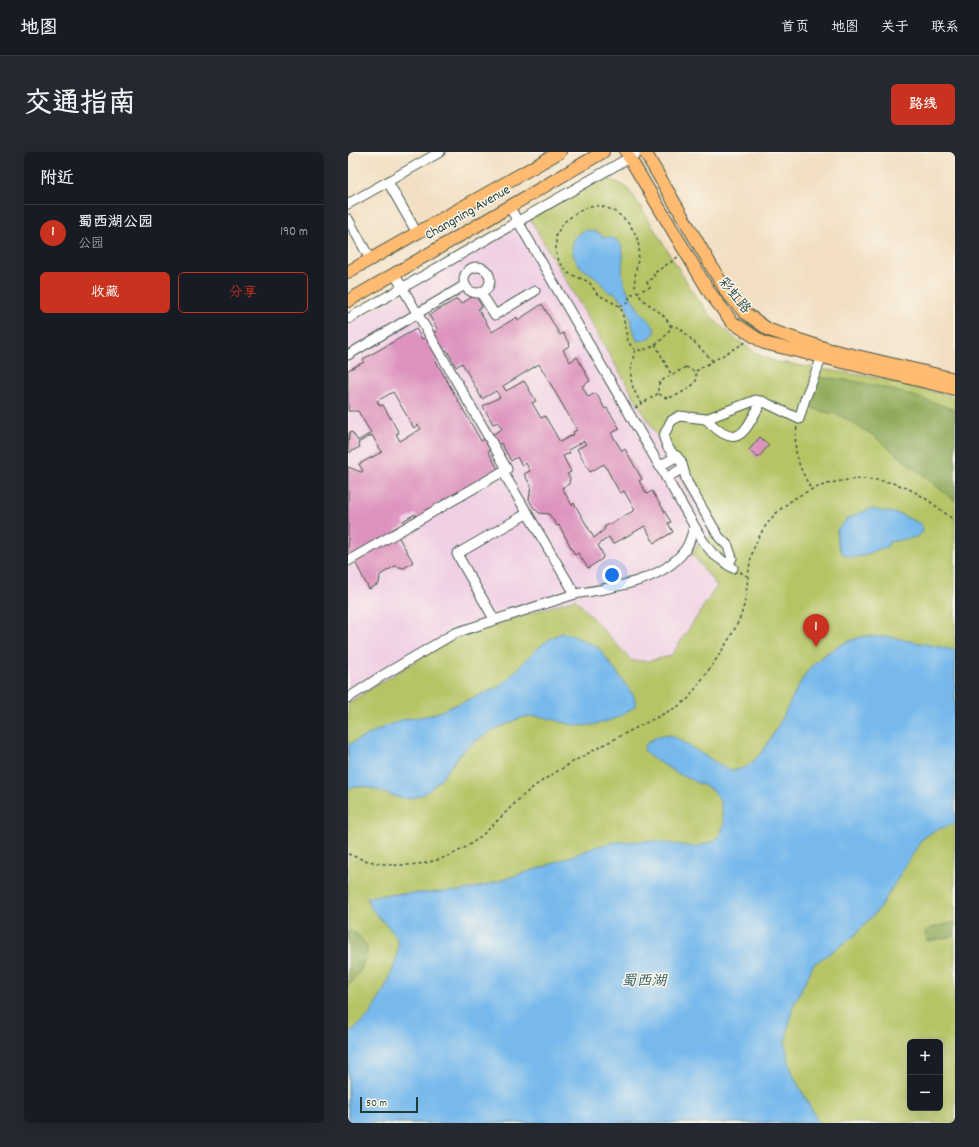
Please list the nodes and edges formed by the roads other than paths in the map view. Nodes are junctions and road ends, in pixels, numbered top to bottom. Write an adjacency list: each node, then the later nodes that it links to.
1 (440, 152): 6 (street)
2 (560, 152): 11 (main road, Changning Avenue)
3 (603, 152): 8 (main road, Changning Avenue)
4 (645, 152): 23 (main road, 彩虹路)
5 (632, 154): 10 (street); 22 (main road, 彩虹路)
6 (388, 182): 7 (street); 11 (street)
7 (348, 204)
8 (509, 206): 10 (street); 14 (main road, Changning Avenue)
9 (348, 218): 12 (street)
10 (518, 222): 16 (street); 28 (street)
11 (417, 233): 12 (main road, Changning Avenue)
12 (370, 259): 13 (main road, Changning Avenue)
13 (348, 272)
14 (394, 273): 16 (street); 19 (main road, Changning Avenue)
15 (465, 285): 18 (street); 18 (street); 21 (street)
16 (402, 287): 20 (street); 30 (street)
17 (535, 292): 18 (street)
18 (481, 293)
19 (348, 301)
20 (348, 319)
21 (348, 355)
22 (822, 357): 24 (main road, 彩虹路); 25 (street)
23 (955, 379)
24 (955, 388)
25 (762, 401): 26 (street); 26 (street)
26 (706, 419): 27 (street)
27 (677, 456): 28 (street); 29 (street)
28 (660, 466): 31 (street)
29 (683, 468): 31 (street); 33 (street)
30 (503, 472): 32 (street); 34 (street)
31 (666, 478): 33 (street)
32 (528, 513): 35 (street); 36 (street)
33 (694, 527): 35 (street)
34 (348, 561)
35 (575, 594): 36 (street)
36 (494, 619): 37 (street)
37 (348, 698)

